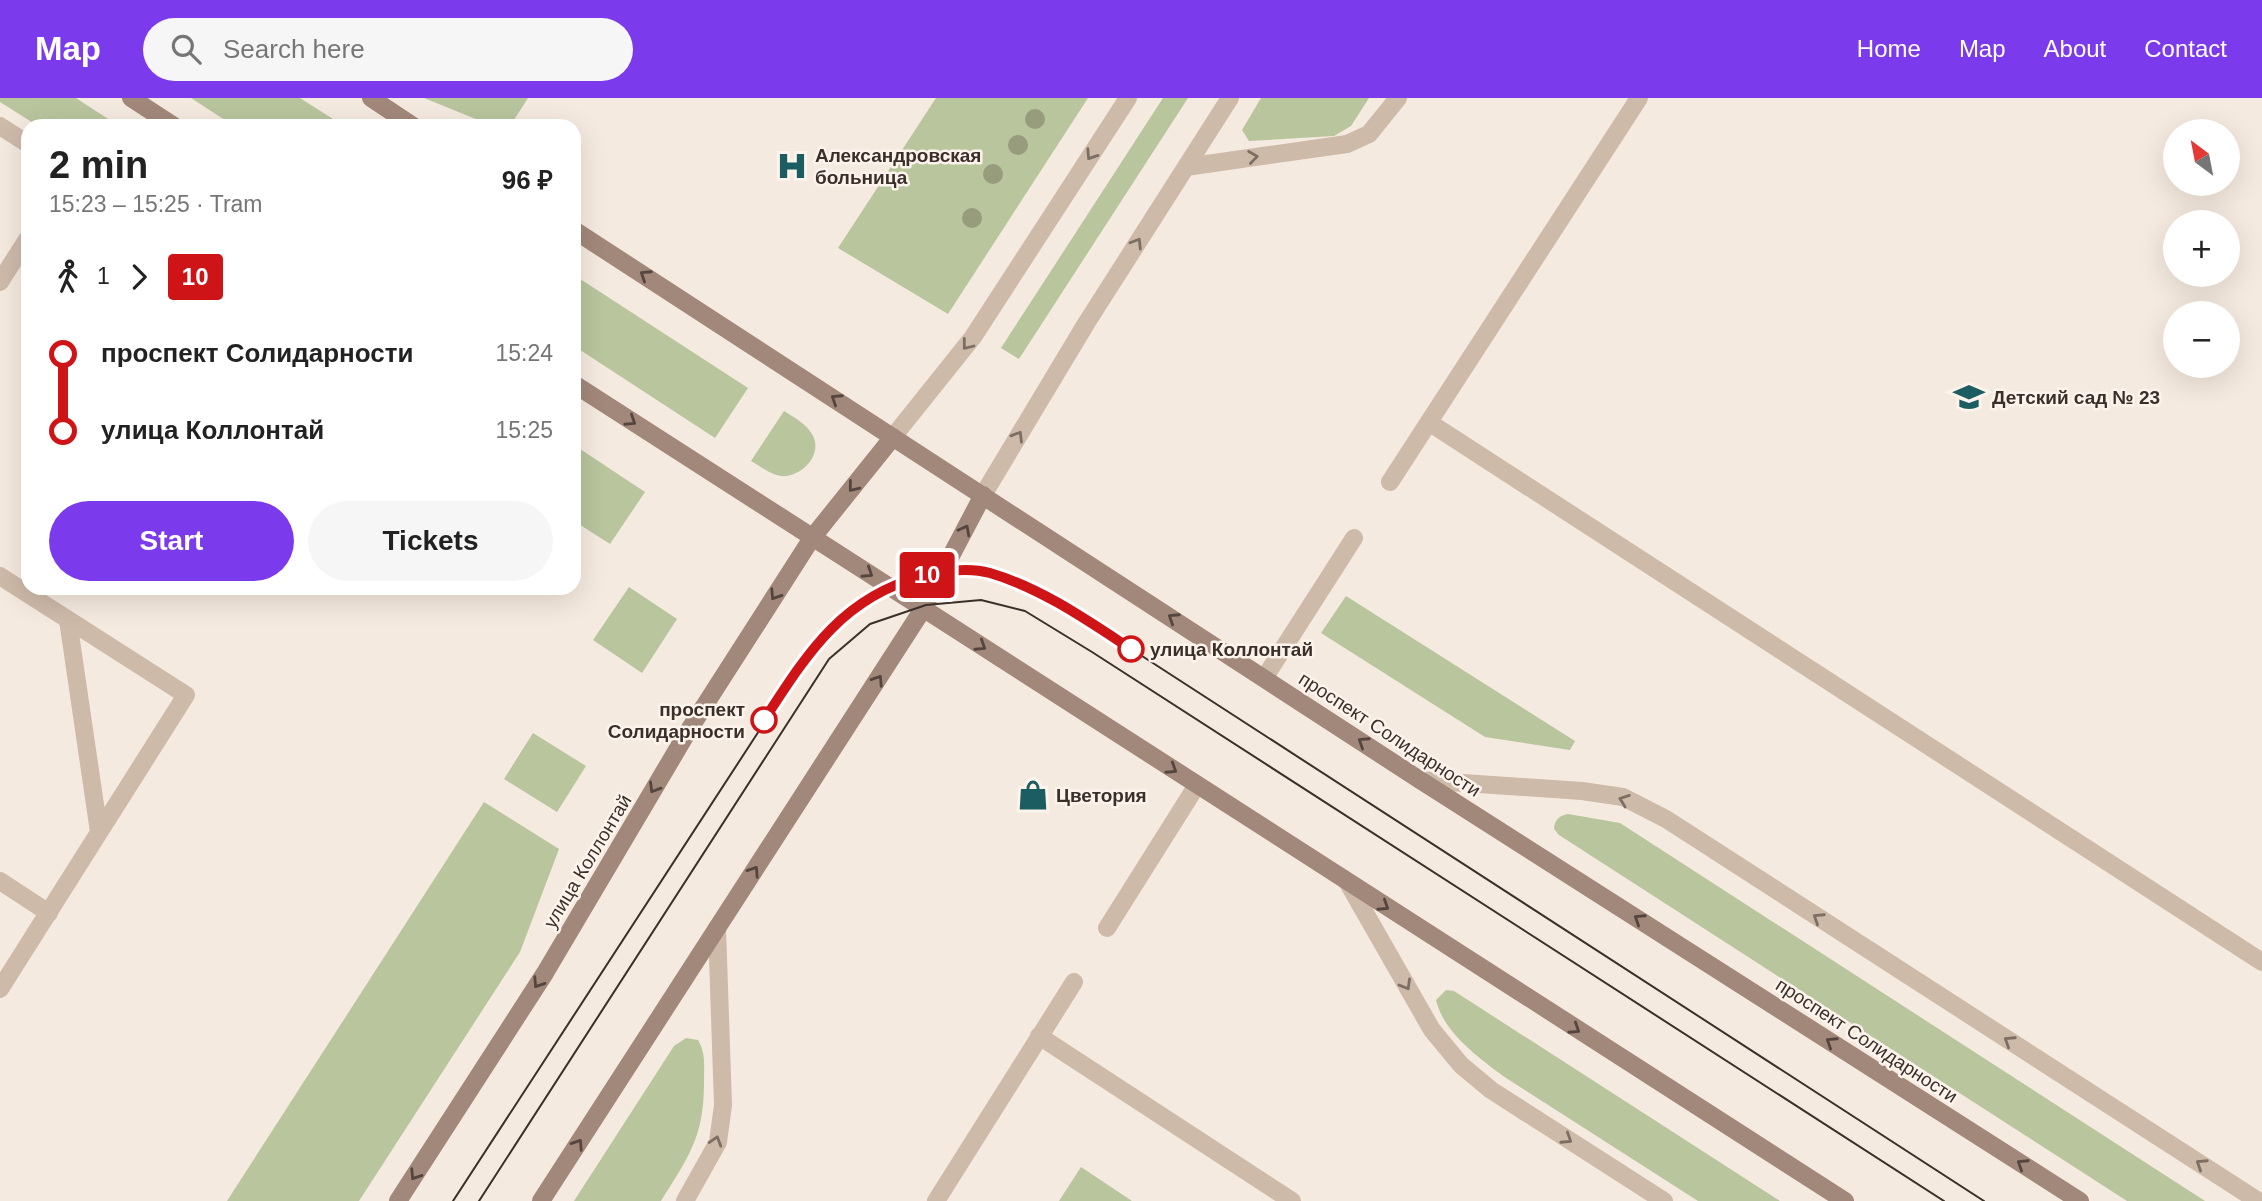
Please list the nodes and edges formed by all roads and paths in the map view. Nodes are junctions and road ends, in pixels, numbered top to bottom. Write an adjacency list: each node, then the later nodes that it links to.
1 (131, 98): 7 (main road)
2 (371, 98): 8 (main road)
3 (1128, 98): 17 (street, улица Коллонтай, one-way to 17)
4 (1230, 98): 11 (street)
5 (1398, 98): 11 (street, one-way to 5)
6 (1639, 98): 16 (street)
7 (163, 119)
8 (402, 119)
9 (0, 126): 10 (street)
10 (21, 140)
11 (1186, 167): 19 (street, one-way to 11)
12 (581, 235): 17 (main road, проспект Солидарности, one-way to 12)
13 (21, 249): 14 (street)
14 (0, 282)
15 (581, 389): 20 (main road, one-way to 20)
16 (1430, 423): 18 (street); 36 (street)
17 (893, 437): 19 (main road, проспект Солидарности); 20 (main road, улица Коллонтай, one-way to 20)
18 (1390, 482)
19 (983, 495): 25 (main road, one-way to 19); 27 (main road, проспект Солидарности, one-way to 19)
20 (812, 538): 25 (main road, one-way to 25); 40 (main road, улица Коллонтай, one-way to 40)
21 (1354, 538): 27 (street)
22 (0, 576): 23 (street)
23 (21, 590)
24 (29, 595): 26 (street)
25 (923, 609): 29 (main road, one-way to 29); 34 (main road, one-way to 25)
26 (68, 621): 30 (street); 30 (street)
27 (1265, 677): 28 (main road, проспект Солидарности, one-way to 27)
28 (1420, 780): 47 (main road, проспект Солидарности, one-way to 28); 48 (street, one-way to 28)
29 (1197, 785): 32 (main road); 35 (street)
30 (99, 832): 33 (street)
31 (0, 881): 33 (street)
32 (1348, 883): 45 (street, one-way to 45); 46 (main road, one-way to 46)
33 (49, 913): 38 (street)
34 (718, 928): 41 (main road, one-way to 34); 42 (street, one-way to 34)
35 (1107, 928)
36 (2262, 962)
37 (1074, 982): 39 (street)
38 (0, 989)
39 (1039, 1036): 43 (street); 44 (street)
40 (398, 1201)
41 (541, 1201)
42 (685, 1201)
43 (936, 1201)
44 (1292, 1201)
45 (1664, 1201)
46 (1845, 1201)
47 (2080, 1201)
48 (2258, 1201)

